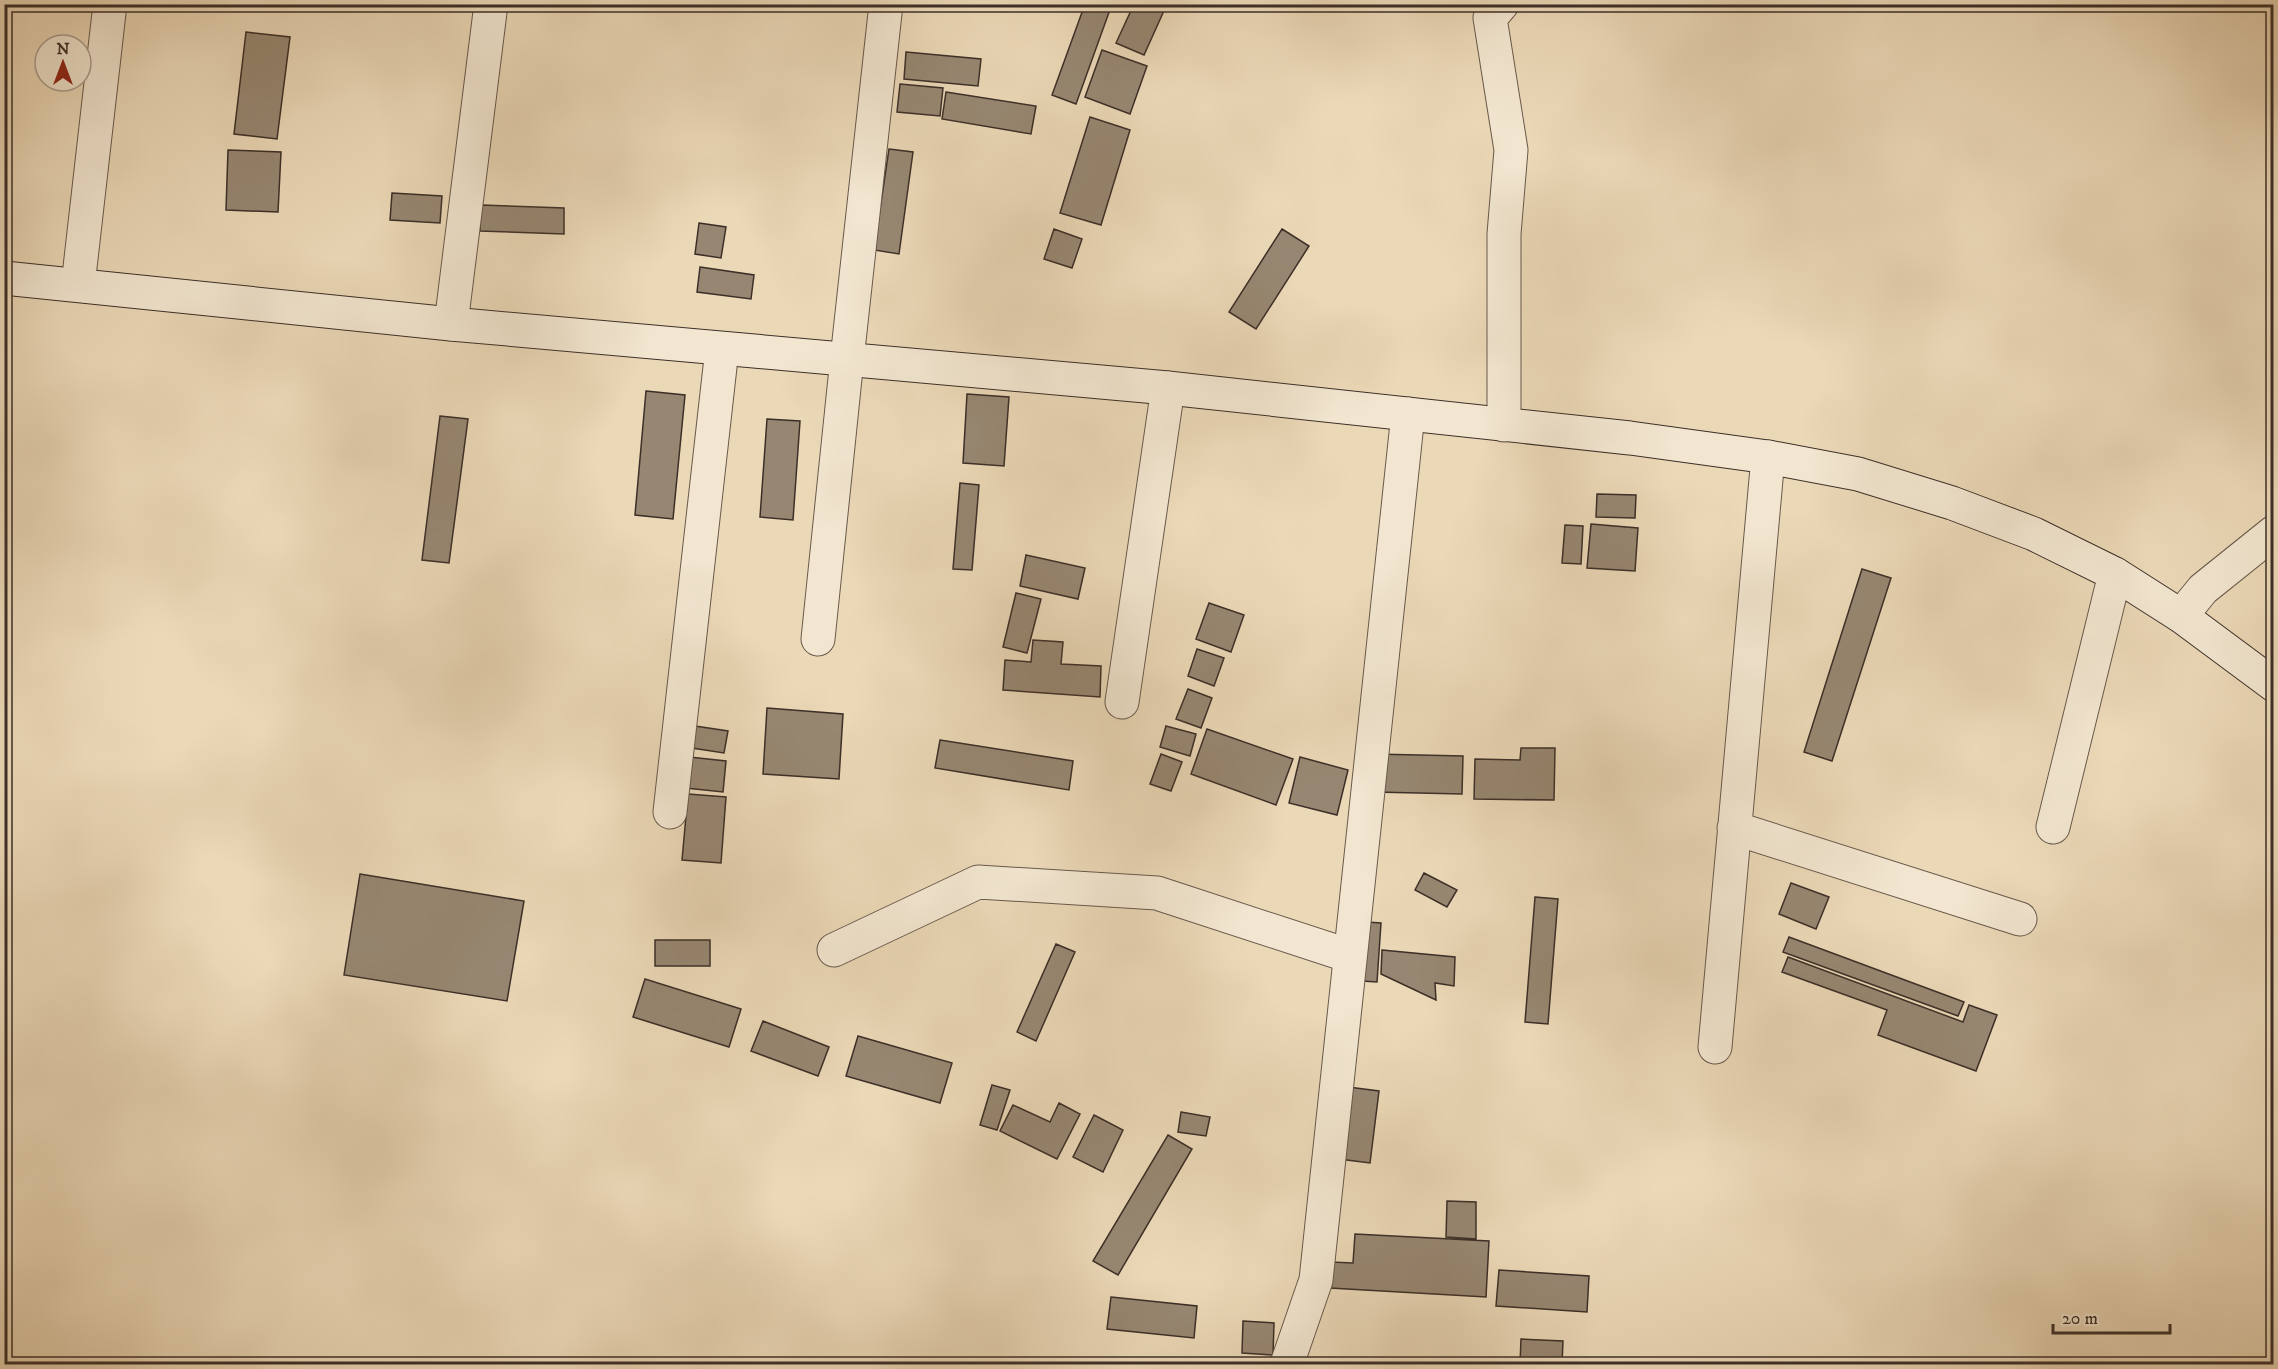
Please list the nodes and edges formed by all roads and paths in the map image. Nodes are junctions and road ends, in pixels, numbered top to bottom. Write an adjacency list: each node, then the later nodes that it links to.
1 (110, 4): 6 (street)
2 (491, 4): 7 (street)
3 (886, 4): 9 (street)
4 (1502, 4): 12 (street)
5 (4, 278): 6 (street)
6 (78, 285): 7 (street)
7 (451, 324): 8 (street)
8 (722, 349): 9 (street); 20 (street)
9 (847, 359): 10 (street); 17 (street)
10 (1168, 388): 11 (street); 19 (street)
11 (1408, 414): 12 (street); 25 (street)
12 (1504, 425): 13 (street)
13 (1768, 457): 15 (street); 22 (street)
14 (2274, 532): 16 (street)
15 (2115, 574): 16 (street); 21 (street)
16 (2181, 616): 18 (street)
17 (818, 639)
18 (2274, 685)
19 (1122, 702)
20 (670, 812)
21 (2053, 827)
22 (1734, 828): 23 (street); 26 (street)
23 (2020, 919)
24 (834, 950): 25 (street)
25 (1350, 956): 27 (street)
26 (1715, 1047)
27 (1287, 1365)

